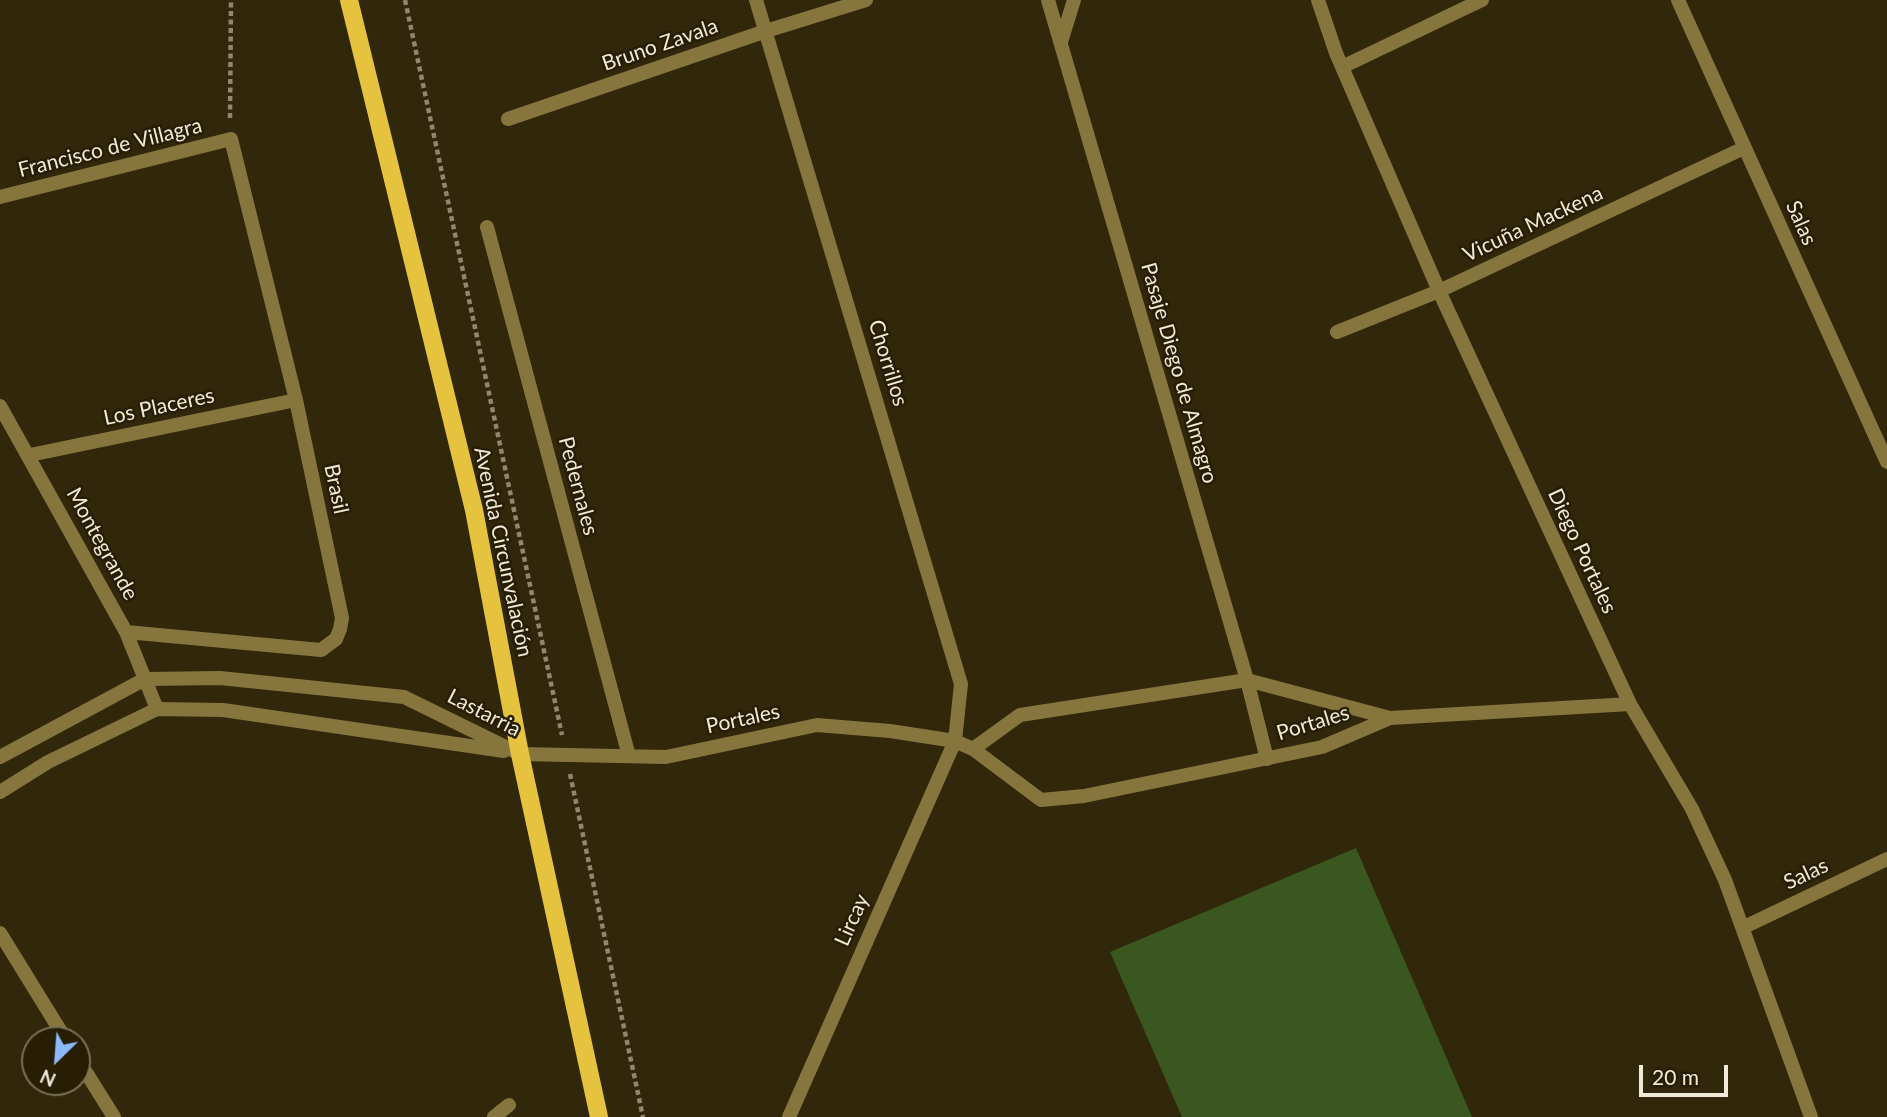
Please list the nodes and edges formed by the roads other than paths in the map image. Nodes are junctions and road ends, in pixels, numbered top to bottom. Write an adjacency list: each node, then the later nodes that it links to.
1 (349, 0): 31 (main road, Avenida Circunvalación)
2 (756, 0): 9 (street, Chorrillos)
3 (866, 0): 9 (street, Bruno Zavala)
4 (1048, 0): 10 (street, Pasaje Diego de Almagro)
5 (1074, 0): 10 (street)
6 (1318, 0): 11 (street, Diego Portales)
7 (1482, 0): 11 (street)
8 (1678, 0): 14 (street, Salas)
9 (766, 31): 12 (street, Bruno Zavala); 29 (street, Chorrillos)
10 (1060, 43): 25 (street, Pasaje Diego de Almagro)
11 (1342, 68): 17 (street, Diego Portales)
12 (508, 120)
13 (231, 139): 15 (street, Francisco de Villagra); 19 (street, Brasil)
14 (1744, 148): 17 (street, Vicuña Mackena); 22 (street, Salas)
15 (0, 197)
16 (486, 227): 33 (street, Pedernales)
17 (1439, 291): 18 (street, Vicuña Mackena); 26 (street, Diego Portales)
18 (1336, 332)
19 (296, 400): 21 (street, Los Placeres); 23 (street, Brasil)
20 (0, 406): 21 (street, Montegrande)
21 (30, 455): 23 (street, Montegrande)
22 (1887, 462)
23 (126, 632): 24 (street, Montegrande)
24 (145, 678): 27 (street, Montegrande); 31 (street, Lastarria); 32 (street, Lastarria)
25 (1247, 680): 28 (street, Portales); 30 (street, Portales); 34 (street, Pasaje Diego de Almagro)
26 (1630, 704): 28 (street, Portales); 37 (street, Diego Portales)
27 (157, 709): 31 (street, Lastarria); 35 (street, Lastarria)
28 (1390, 718): 34 (street, Portales)
29 (955, 741): 30 (street, Portales); 33 (street, Portales); 45 (street, Lircay)
30 (973, 749): 34 (street, Portales)
31 (520, 754): 33 (street, Portales); 44 (main road, Avenida Circunvalación)
32 (0, 757)
33 (629, 757)
34 (1267, 758)
35 (0, 792)
36 (1887, 859): 37 (street, Salas)
37 (1744, 927): 46 (street, Diego Portales)
38 (0, 933): 39 (street)
39 (57, 1026)
40 (91, 1080): 42 (street)
41 (509, 1105): 43 (street)
42 (114, 1117)
43 (494, 1117)
44 (599, 1117)
45 (789, 1117)
46 (1811, 1117)

